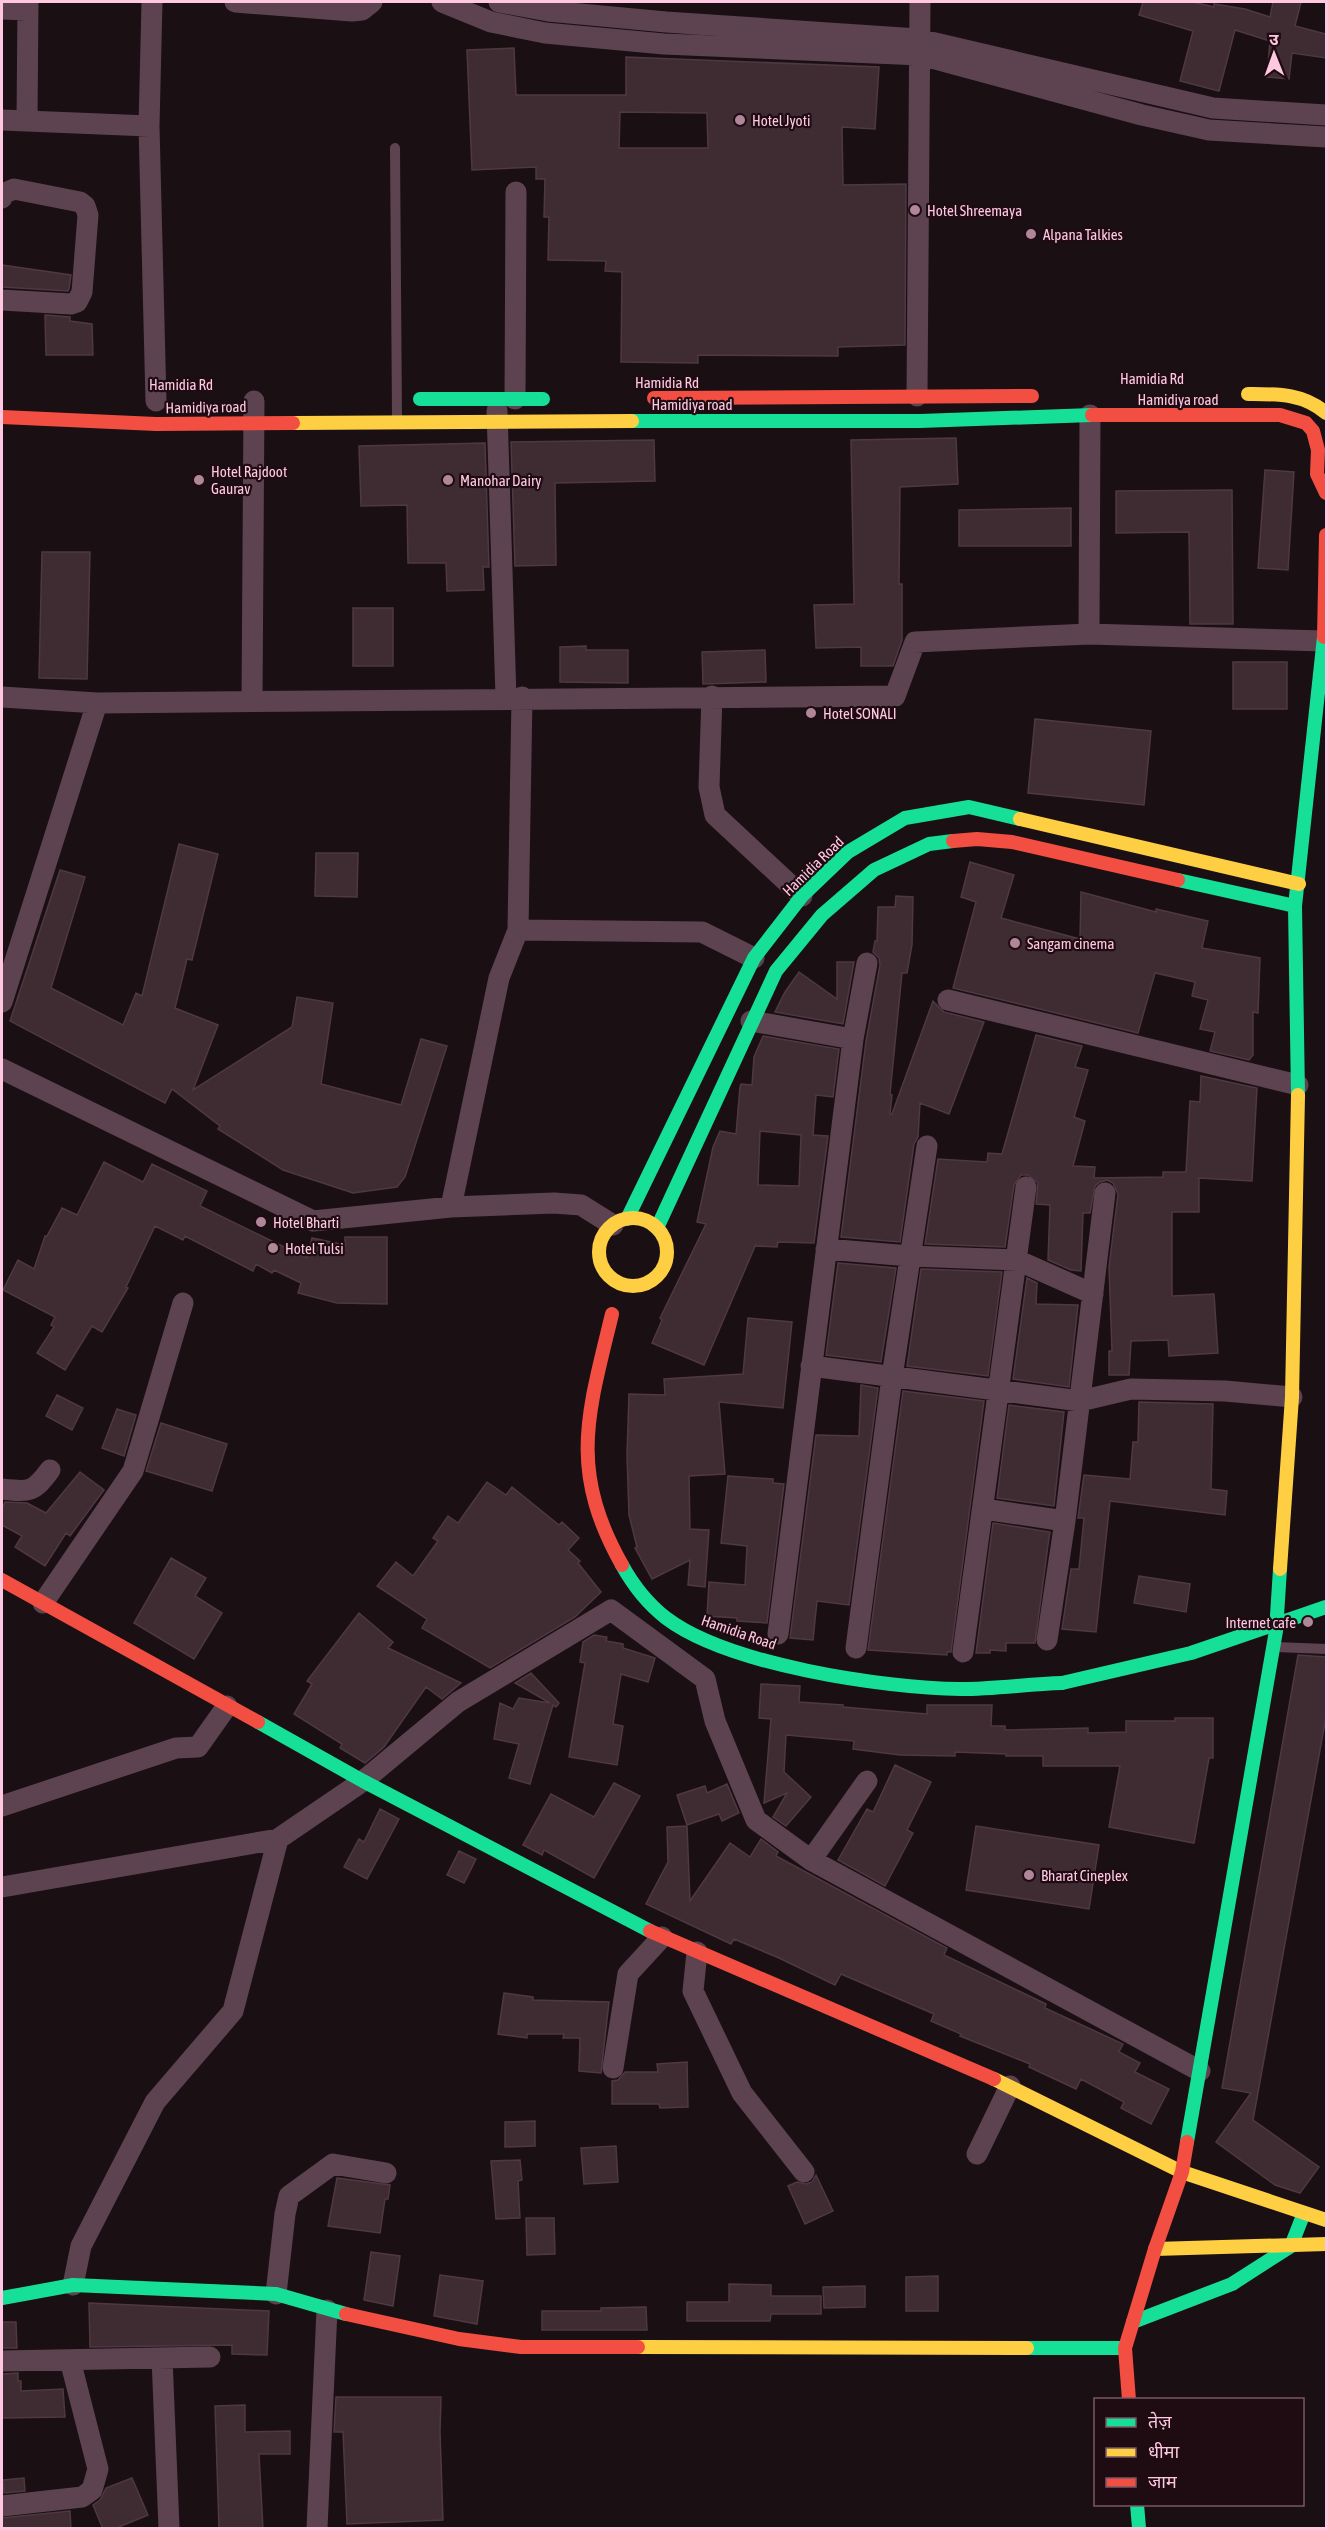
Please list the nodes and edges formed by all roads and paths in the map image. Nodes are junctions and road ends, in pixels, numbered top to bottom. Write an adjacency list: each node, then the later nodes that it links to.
1 (152, 2): 13 (street)
2 (235, 2): 3 (street)
3 (372, 2)
4 (442, 2): 9 (street)
5 (499, 2): 9 (street)
6 (920, 2): 9 (street)
7 (27, 6): 8 (street); 12 (street)
8 (2, 9)
9 (920, 47): 10 (street); 14 (street); 21 (street)
10 (1326, 115)
11 (2, 120): 12 (street)
12 (27, 121): 13 (street)
13 (149, 126): 27 (street)
14 (1326, 137)
15 (395, 148): 23 (lane)
16 (516, 192): 24 (street)
17 (2, 198): 18 (street)
18 (2, 300)
19 (1236, 394): 28 (main road)
20 (1047, 395): 21 (main road, Hamidia Rd)
21 (918, 396): 22 (main road, Hamidia Rd); 31 (main road)
22 (645, 398)
23 (391, 399): 24 (main road); 32 (lane)
24 (506, 399): 25 (main road); 33 (street)
25 (563, 399)
26 (254, 400): 34 (street)
27 (155, 401)
28 (1326, 412): 35 (street)
29 (1090, 416): 31 (main road, Hamidiya road); 35 (main road, Hamidiya road); 39 (street)
30 (2, 417): 34 (main road, Hamidiya road)
31 (920, 421): 33 (main road, Hamidiya road)
32 (397, 422): 33 (main road, Hamidiya road); 34 (main road, Hamidiya road)
33 (496, 422): 43 (street)
34 (252, 423): 44 (street)
35 (1306, 423): 36 (main road)
36 (1322, 442): 37 (main road)
37 (1326, 493)
38 (1326, 534): 40 (main road)
39 (1089, 634): 40 (street); 41 (street)
40 (1324, 641): 47 (main road)
41 (712, 696): 43 (street); 48 (street)
42 (2, 697): 45 (street)
43 (514, 698): 44 (street); 50 (street)
44 (252, 701): 45 (street)
45 (96, 703): 54 (street)
46 (960, 825): 47 (main road, Hamidia Road); 48 (main road, Hamidia Road); 49 (main road, Hamidia Road); 55 (main road, Hamidia Road)
47 (1299, 884): 49 (main road)
48 (802, 897): 51 (main road, Hamidia Road)
49 (1295, 906): 58 (main road)
50 (518, 930): 51 (street); 62 (street)
51 (754, 958): 63 (main road, Hamidia Road)
52 (867, 963): 56 (street)
53 (948, 1000): 58 (street)
54 (2, 1002)
55 (751, 1021): 56 (street); 64 (main road, Hamidia Road)
56 (853, 1039): 65 (street)
57 (2, 1069): 62 (street)
58 (1298, 1085): 76 (main road)
59 (927, 1146): 66 (street)
60 (1026, 1187): 67 (street)
61 (1105, 1193): 70 (street)
62 (451, 1207): 63 (street)
63 (620, 1222): 64 (main road); 68 (main road)
64 (657, 1228): 69 (main road)
65 (826, 1249): 66 (street); 73 (street)
66 (910, 1256): 67 (street); 74 (street)
67 (1017, 1260): 70 (street); 75 (street)
68 (606, 1272): 69 (main road); 71 (main road)
69 (641, 1285): 71 (main road)
70 (1093, 1294): 77 (street)
71 (615, 1303): 84 (main road, Hamidia Road, bridge)
72 (183, 1304): 83 (street)
73 (811, 1366): 74 (street); 85 (street)
74 (892, 1377): 75 (street); 88 (street)
75 (999, 1390): 77 (street); 80 (street)
76 (1292, 1397): 77 (street); 87 (main road)
77 (1080, 1401): 81 (street)
78 (50, 1470): 79 (street)
79 (2, 1489)
80 (984, 1509): 81 (street); 90 (street)
81 (1065, 1521): 86 (street)
82 (2, 1580): 83 (main road)
83 (43, 1603): 91 (main road)
84 (1326, 1606)
85 (778, 1634)
86 (1047, 1640)
87 (1273, 1647): 89 (lane); 101 (main road)
88 (856, 1648)
89 (1326, 1649)
90 (963, 1652)
91 (227, 1706): 93 (main road); 94 (street)
92 (867, 1780): 96 (street)
93 (363, 1781): 95 (street); 96 (street); 98 (main road)
94 (2, 1806)
95 (278, 1839): 97 (street); 112 (street)
96 (811, 1860): 101 (street)
97 (2, 1887)
98 (662, 1937): 99 (main road); 100 (street)
99 (698, 1952): 102 (main road); 104 (street)
100 (613, 2068)
101 (1200, 2072): 105 (main road)
102 (1010, 2086): 103 (street); 105 (main road)
103 (977, 2154)
104 (804, 2172)
105 (1182, 2172): 107 (main road); 111 (main road)
106 (386, 2173): 113 (street)
107 (1304, 2213): 108 (main road); 110 (main road)
108 (1326, 2220)
109 (1326, 2244): 110 (main road)
110 (1291, 2246): 111 (main road); 116 (main road)
111 (1155, 2249): 116 (main road)
112 (73, 2285): 113 (main road); 114 (main road)
113 (276, 2294): 115 (main road)
114 (2, 2298)
115 (327, 2310): 117 (main road); 126 (street)
116 (1133, 2322): 117 (main road)
117 (1125, 2348): 122 (main road)
118 (210, 2357): 119 (street)
119 (162, 2358): 120 (street); 125 (street)
120 (70, 2360): 121 (street); 123 (street)
121 (2, 2361)
122 (1129, 2398)
123 (2, 2506)
124 (1137, 2506): 127 (main road)
125 (169, 2529)
126 (317, 2529)
127 (1139, 2529)

